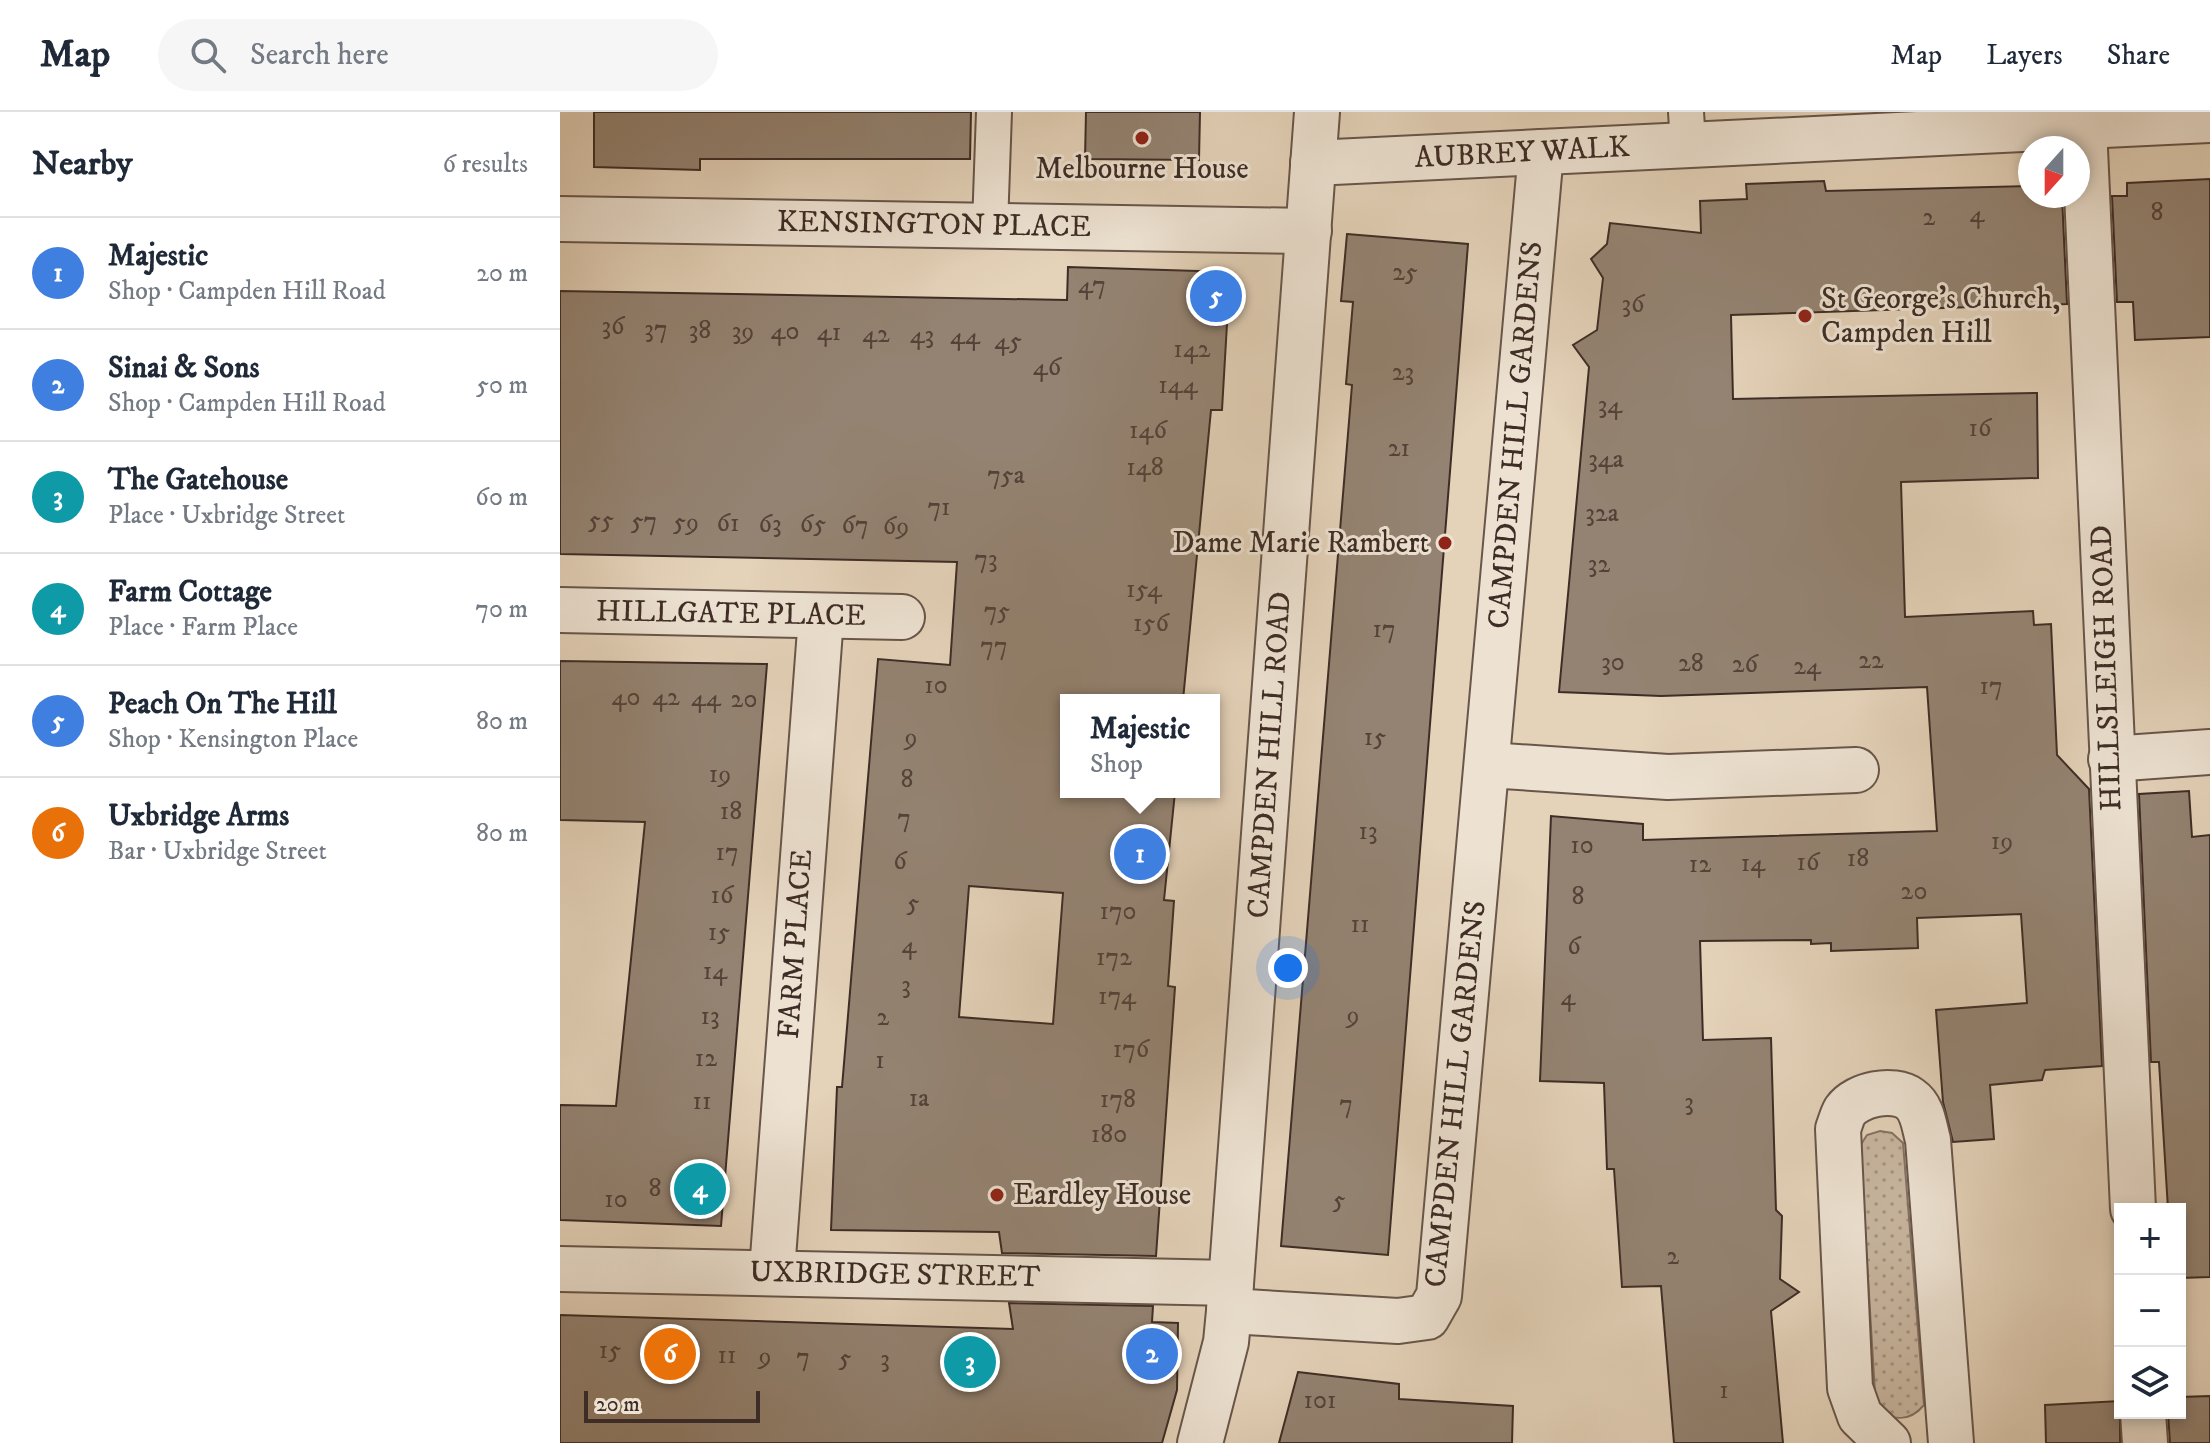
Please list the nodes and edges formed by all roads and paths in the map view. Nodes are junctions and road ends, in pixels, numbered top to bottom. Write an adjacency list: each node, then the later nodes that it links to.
1 (994, 112): 9 (lane)
2 (1317, 112): 7 (street, CAMPDEN HILL ROAD)
3 (2210, 120): 4 (street, AUBREY WALK)
4 (2084, 127): 5 (street, AUBREY WALK); 15 (street, HILLSLEIGH ROAD)
5 (1687, 128): 6 (street, AUBREY WALK)
6 (1541, 152): 7 (street, AUBREY WALK); 16 (street, CAMPDEN HILL GARDENS)
7 (1313, 163): 10 (street, CAMPDEN HILL ROAD)
8 (560, 219): 9 (street, KENSINGTON PLACE)
9 (990, 226): 10 (street, KENSINGTON PLACE)
10 (1309, 231): 21 (street, CAMPDEN HILL ROAD)
11 (560, 610): 12 (street, HILLGATE PLACE)
12 (821, 617): 13 (street, HILLGATE PLACE); 20 (street, FARM PLACE)
13 (902, 617)
14 (2210, 752): 15 (street)
15 (2111, 759): 18 (street, HILLSLEIGH ROAD)
16 (1488, 765): 17 (street); 21 (street, CAMPDEN HILL GARDENS)
17 (1856, 770)
18 (2133, 1203)
19 (560, 1269): 20 (street, UXBRIDGE STREET)
20 (772, 1271): 21 (street, UXBRIDGE STREET)
21 (1230, 1297): 23 (street, CAMPDEN HILL ROAD)
22 (2143, 1419): 26 (street)
23 (1200, 1443)
24 (1888, 1443): 25 (street)
25 (1951, 1443)
26 (2145, 1443)

